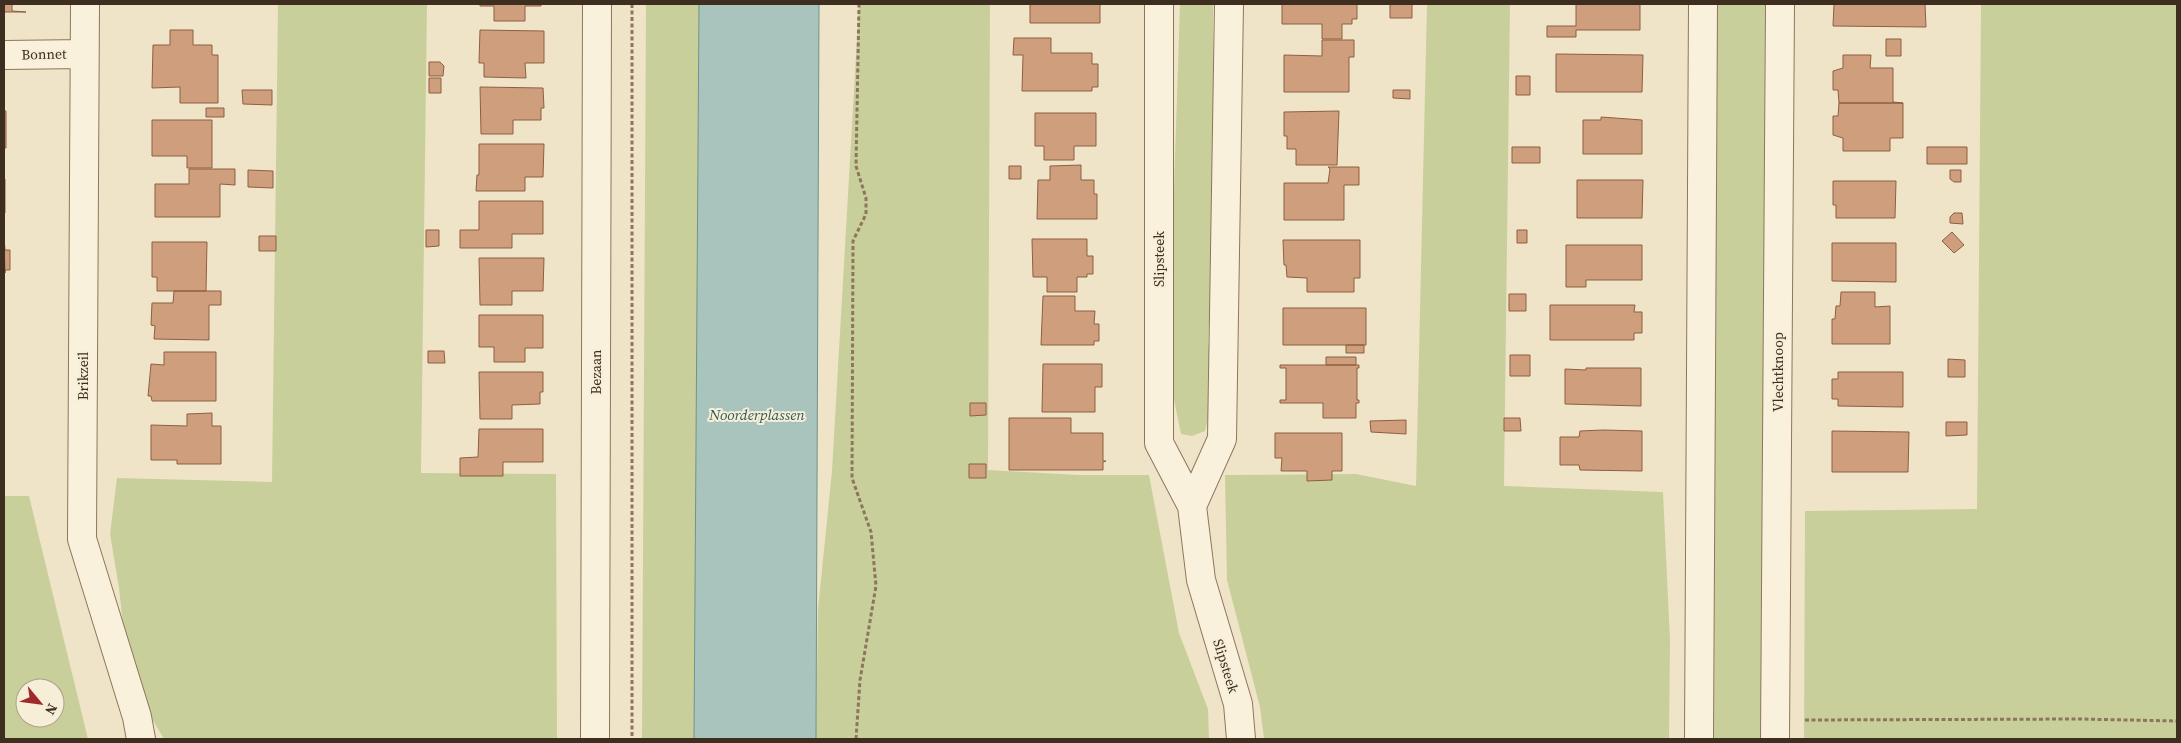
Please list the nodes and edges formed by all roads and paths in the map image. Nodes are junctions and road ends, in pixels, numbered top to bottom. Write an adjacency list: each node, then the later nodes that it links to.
1 (85, 4): 9 (street, Brikzeil)
2 (598, 4): 15 (street, Bezaan)
3 (632, 4): 16 (path)
4 (859, 4): 17 (path)
5 (1159, 4): 11 (street, Slipsteek)
6 (1229, 4): 11 (street)
7 (1703, 4): 19 (street)
8 (1780, 4): 13 (street, Vlechtknoop)
9 (84, 54): 10 (street, Bonnet); 14 (street, Brikzeil)
10 (4, 55)
11 (1192, 506): 18 (street, Slipsteek)
12 (2177, 721): 13 (path)
13 (1776, 730)
14 (141, 739)
15 (595, 739)
16 (632, 739)
17 (856, 739)
18 (1241, 739)
19 (1699, 739)

